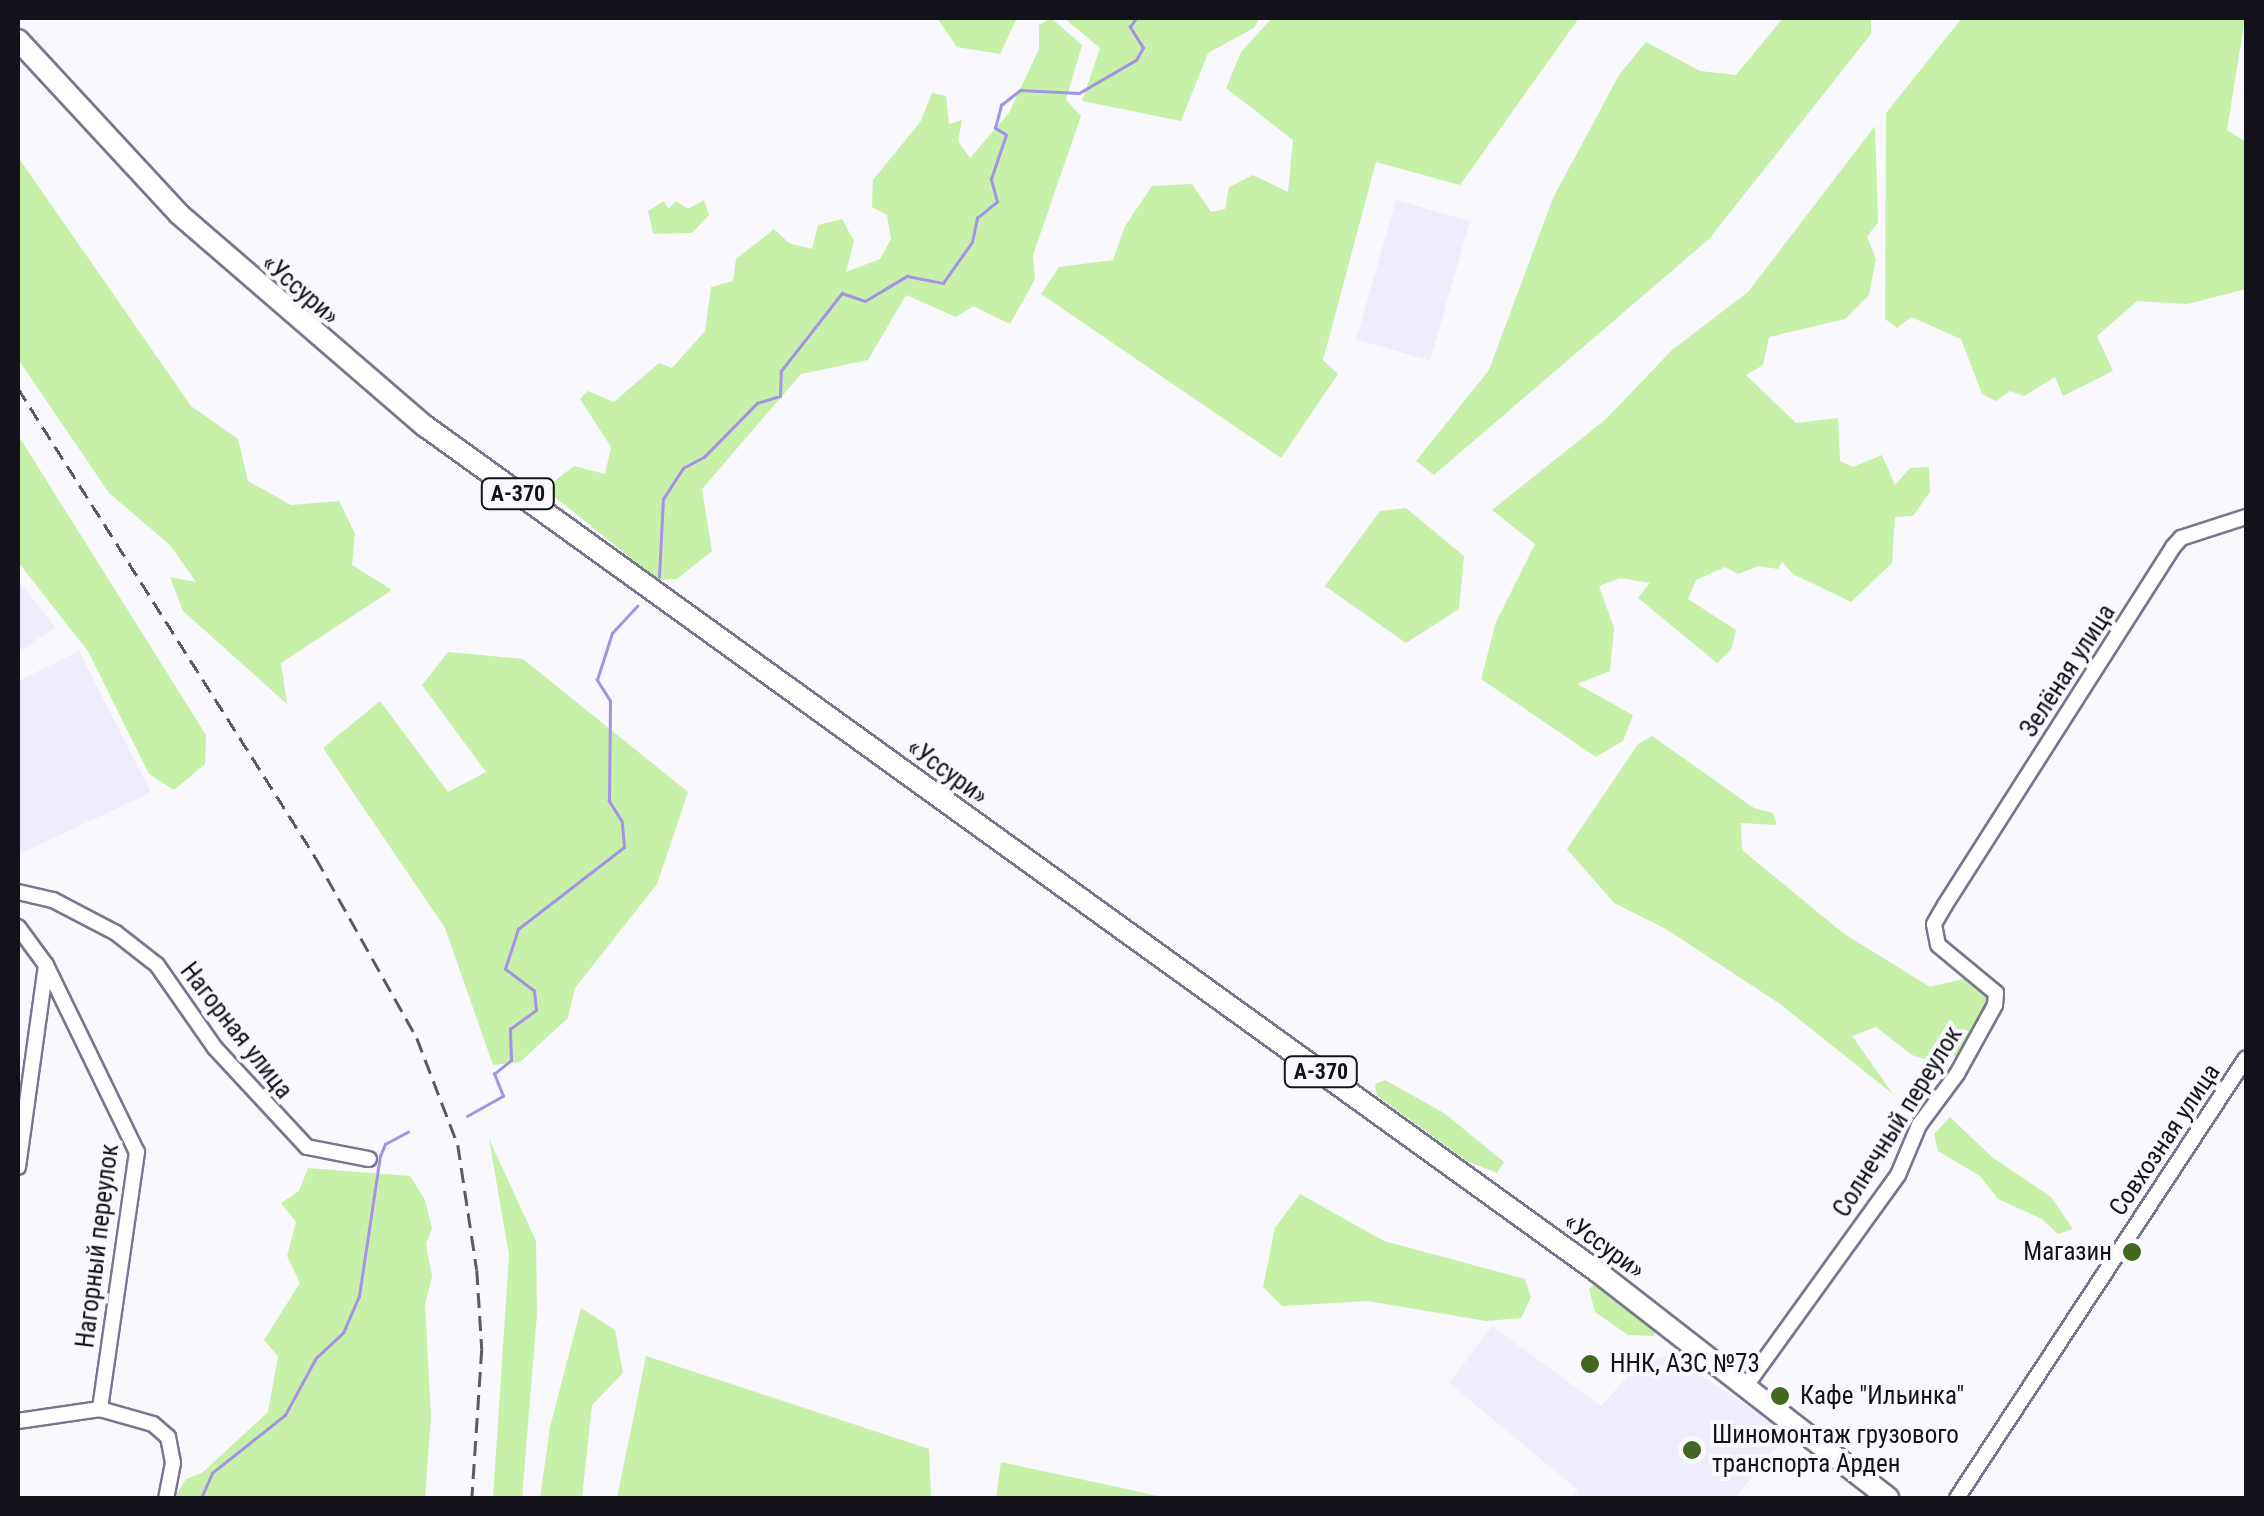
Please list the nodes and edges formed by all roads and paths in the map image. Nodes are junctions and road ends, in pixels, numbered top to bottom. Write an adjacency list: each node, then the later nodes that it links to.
1 (18, 40): 10 (highway, «Уссури» / А-370)
2 (2246, 517): 3 (street, Зелёная улица)
3 (1956, 887): 10 (street, Солнечный переулок)
4 (18, 892): 8 (street, Нагорная улица)
5 (18, 927): 6 (street, Нагорный переулок)
6 (46, 965): 9 (street); 11 (street, Нагорный переулок)
7 (2246, 1058): 15 (street, Совхозная улица)
8 (368, 1159)
9 (18, 1166)
10 (1748, 1383): 14 (highway, «Уссури» / А-370)
11 (100, 1410): 12 (street); 13 (street)
12 (18, 1422)
13 (166, 1498)
14 (1888, 1498)
15 (1957, 1498)

